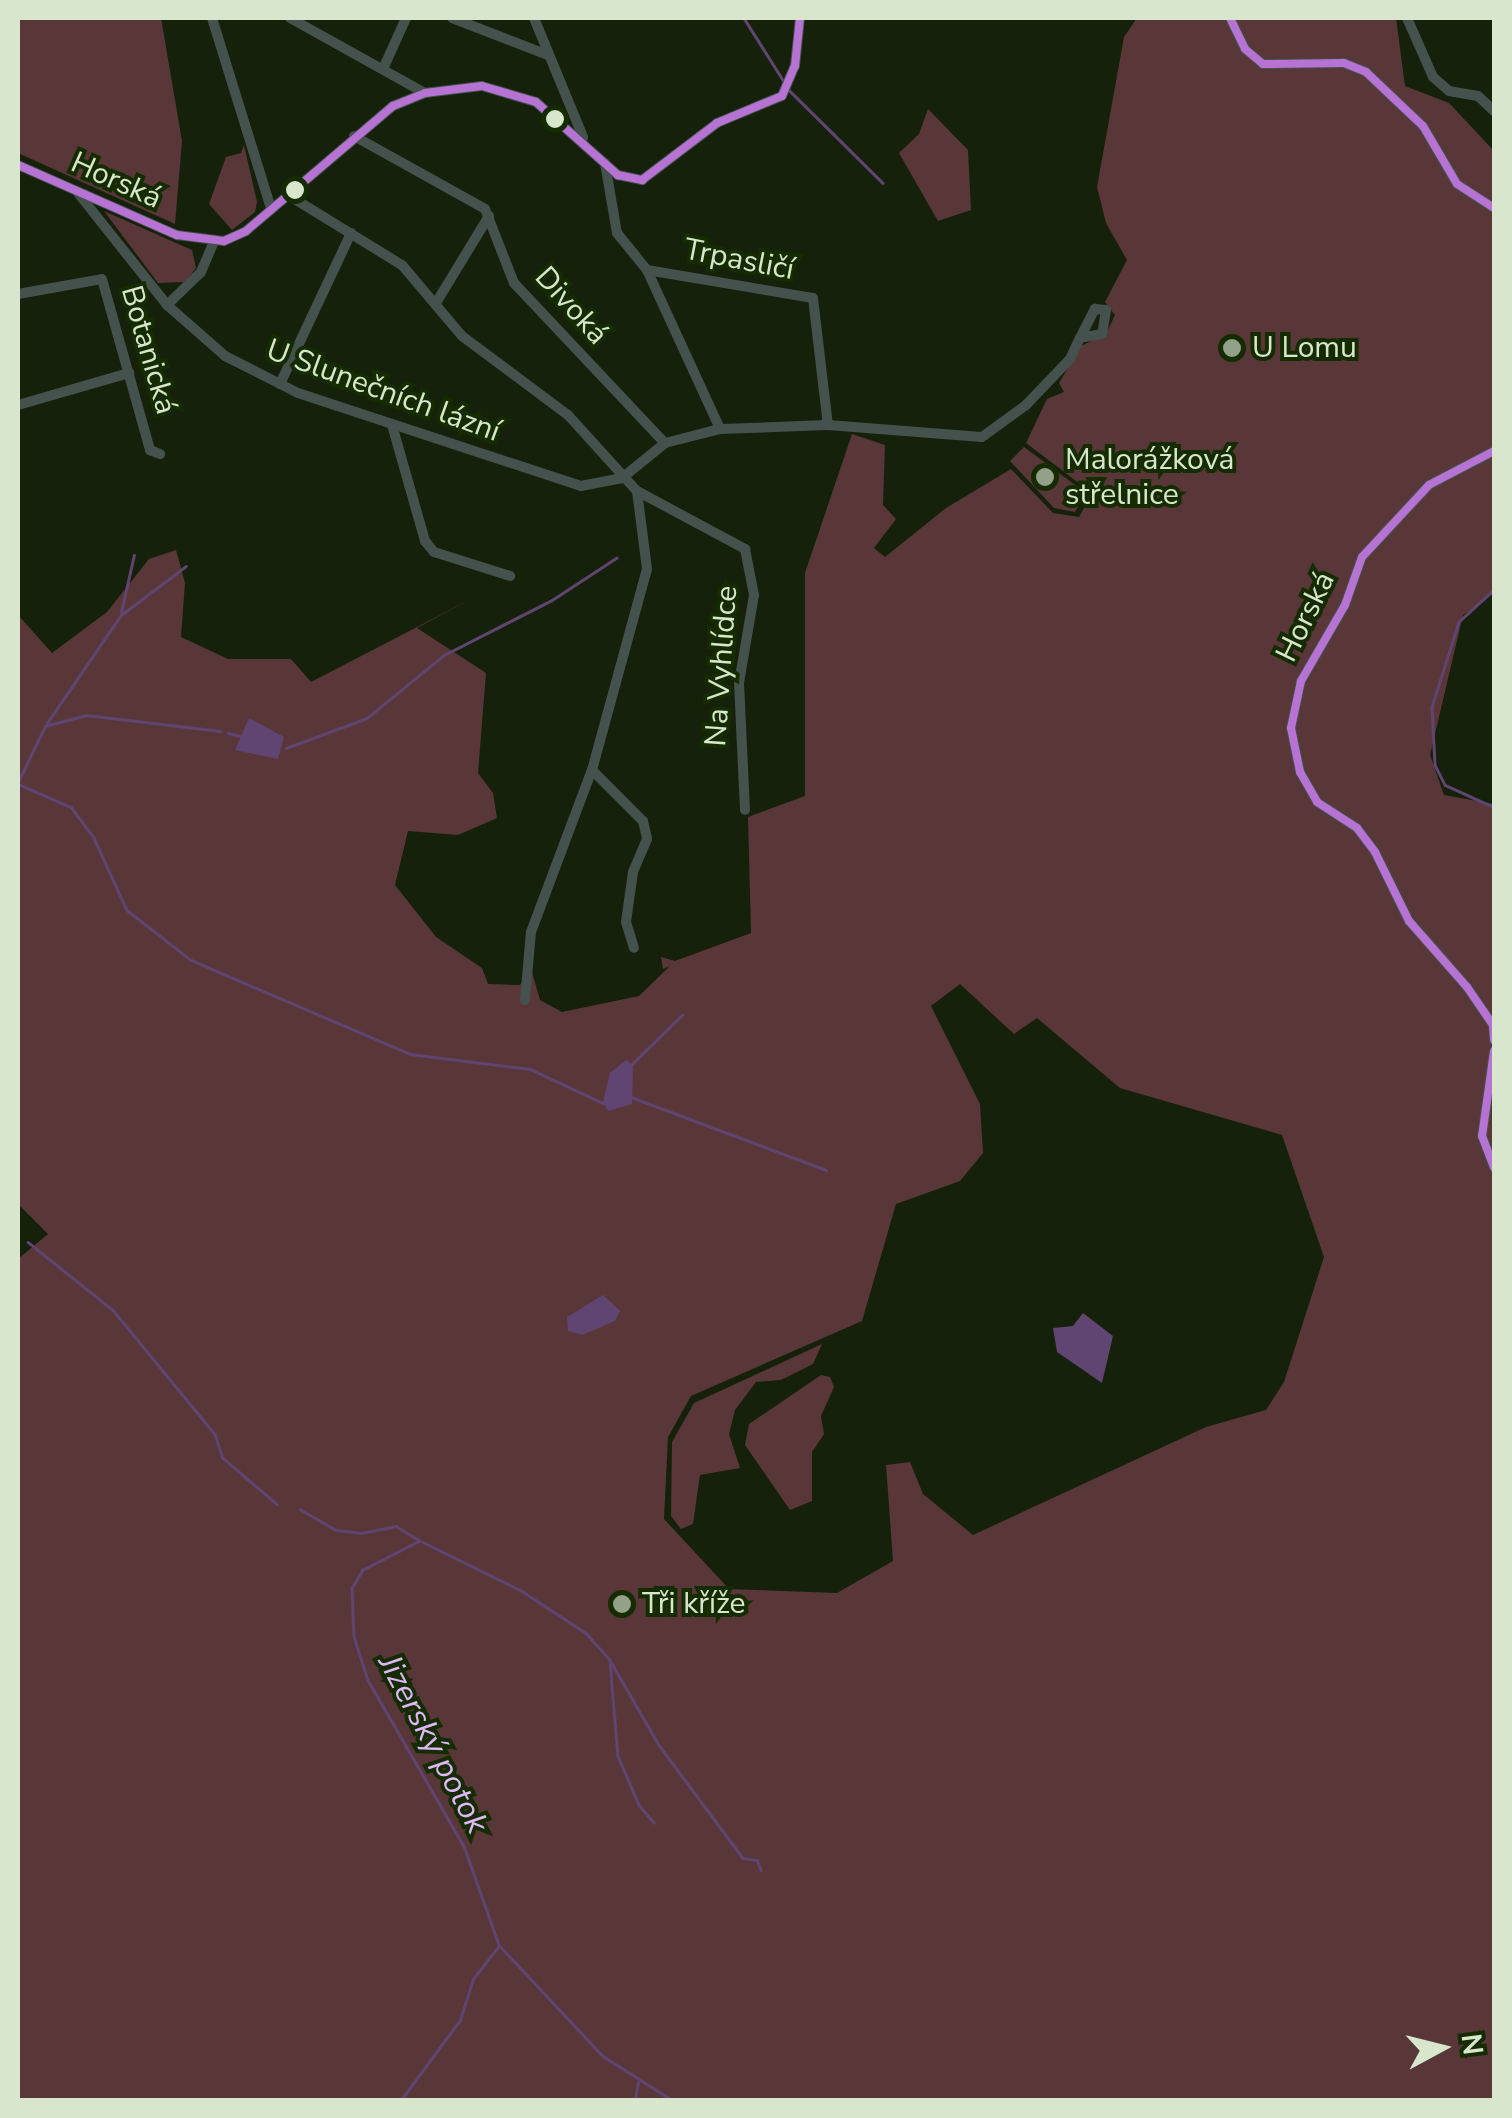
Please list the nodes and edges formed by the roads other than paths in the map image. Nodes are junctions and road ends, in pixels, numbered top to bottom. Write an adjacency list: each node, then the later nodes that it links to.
1 (212, 18): 22 (street)
2 (290, 18): 10 (street)
3 (406, 18): 10 (street)
4 (452, 18): 9 (street)
5 (534, 18): 9 (street)
6 (800, 18): 17 (street)
7 (1230, 18): 21 (street)
8 (1408, 18): 14 (street)
9 (548, 55): 11 (street)
10 (383, 69): 12 (street)
11 (564, 90): 13 (street); 16 (street)
12 (425, 93): 13 (street); 15 (street)
13 (551, 111): 16 (street)
14 (1494, 111)
15 (354, 136): 20 (street); 23 (street)
16 (583, 138): 17 (street)
17 (605, 163): 26 (street)
18 (18, 166): 19 (street, Horská)
19 (78, 193): 25 (street, Horská); 29 (street, U Slunečních lázní)
20 (288, 194): 22 (street); 24 (street, Na Vyhlídce)
21 (1494, 208)
22 (271, 209): 25 (street)
23 (489, 216): 28 (street); 37 (street, Divoká)
24 (350, 233): 28 (street, Na Vyhlídce); 32 (street)
25 (214, 242): 29 (street)
26 (647, 270): 35 (street, Trpasličí); 36 (street)
27 (18, 294): 31 (street, Botanická)
28 (436, 303): 40 (street, Na Vyhlídce)
29 (167, 305): 32 (street, U Slunečních lázní)
30 (1080, 338): 35 (street)
31 (129, 373): 33 (street); 39 (street, Botanická)
32 (280, 384): 34 (street, U Slunečních lázní)
33 (18, 405)
34 (392, 425): 40 (street, U Slunečních lázní); 42 (street)
35 (828, 426): 36 (street)
36 (720, 429): 37 (street)
37 (665, 443): 40 (street)
38 (1494, 451): 47 (street, Horská)
39 (160, 454)
40 (622, 478): 41 (street, Na Vyhlídce)
41 (637, 491): 43 (street); 44 (street, Na Vyhlídce)
42 (510, 576)
43 (592, 770): 45 (street); 46 (street)
44 (745, 810)
45 (634, 948)
46 (525, 1000)
47 (1494, 1040)
48 (1494, 1051): 49 (street)
49 (1494, 1168)

